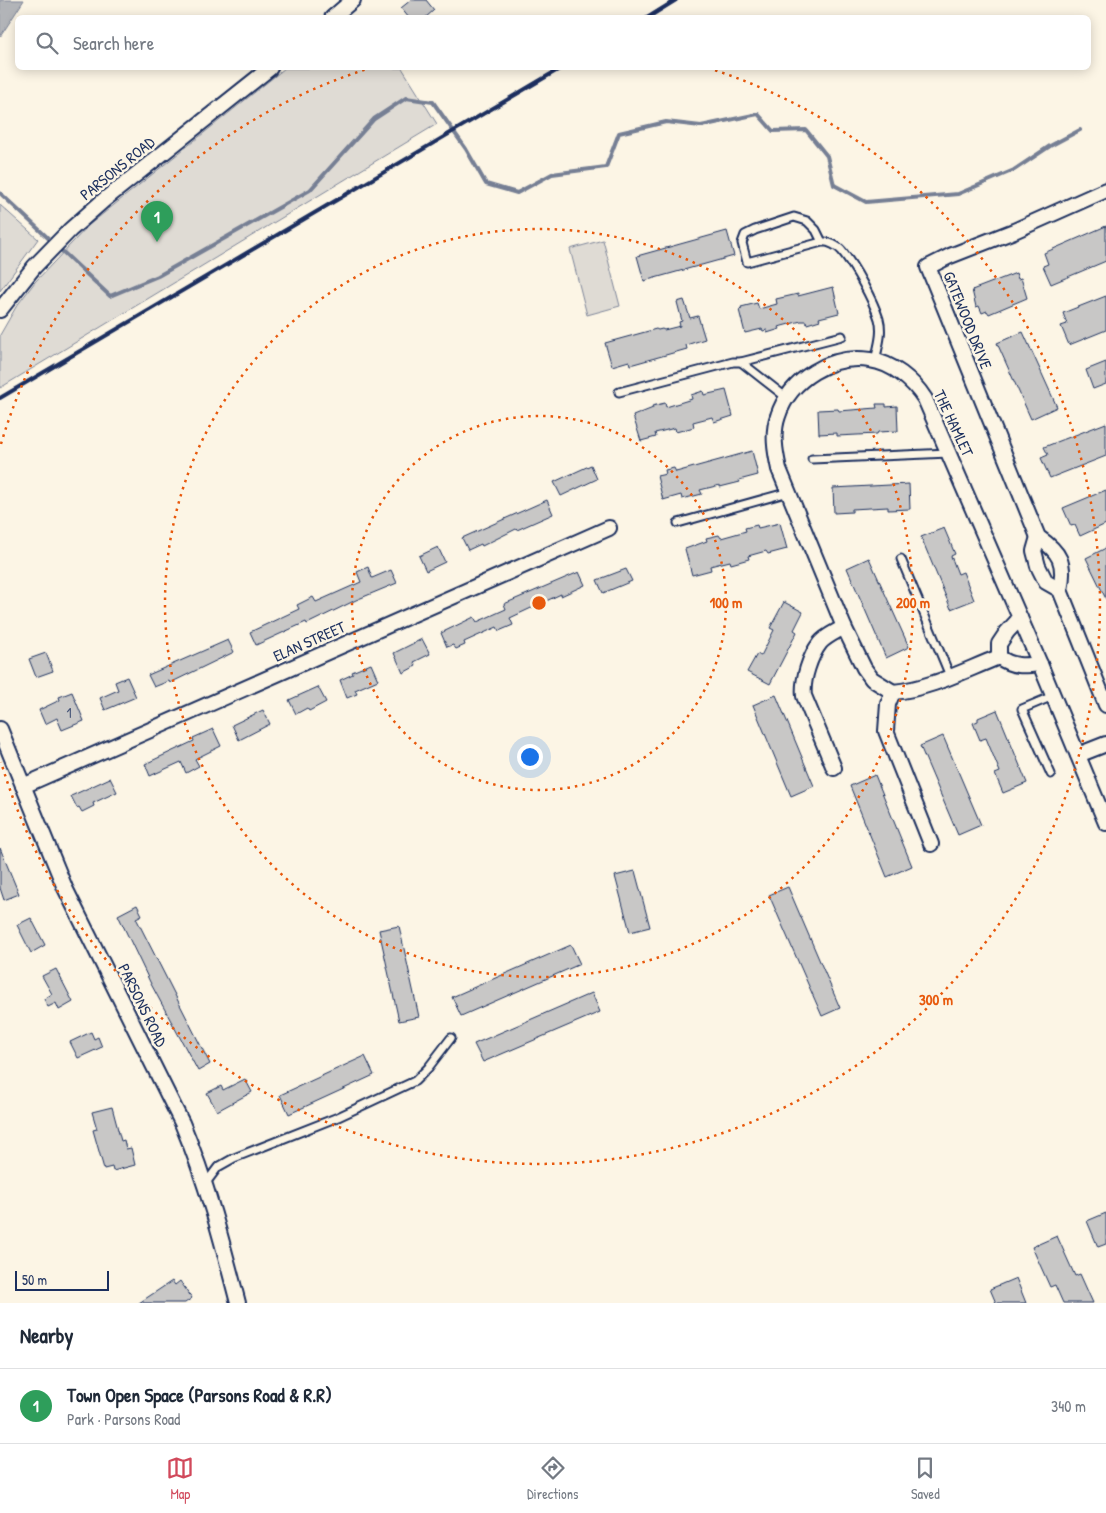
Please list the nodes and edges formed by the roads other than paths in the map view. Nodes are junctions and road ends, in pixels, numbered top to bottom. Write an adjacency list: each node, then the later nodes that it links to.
1 (353, 0): 2 (street)
2 (336, 15)
3 (267, 70): 6 (street, PARSONS ROAD)
4 (1106, 190): 17 (street, GATEWOOD DRIVE)
5 (822, 242): 5 (lane); 8 (lane)
6 (0, 310)
7 (842, 336): 9 (lane)
8 (876, 361): 11 (street, THE HAMLET); 12 (street, THE HAMLET)
9 (741, 362): 10 (lane); 11 (lane)
10 (619, 392)
11 (786, 398): 14 (street, THE HAMLET)
12 (949, 453): 13 (lane); 20 (street, THE HAMLET)
13 (812, 459)
14 (789, 492): 15 (lane); 21 (street, THE HAMLET)
15 (678, 523)
16 (609, 528): 33 (street, ELAN STREET)
17 (1038, 537): 19 (street, GATEWOOD DRIVE); 19 (street, GATEWOOD DRIVE)
18 (901, 558): 24 (lane)
19 (1060, 590): 27 (street, GATEWOOD DRIVE)
20 (1020, 618): 22 (street); 23 (street, THE HAMLET)
21 (844, 627): 25 (street, THE HAMLET); 31 (street)
22 (999, 656): 23 (street); 24 (street)
23 (1040, 664): 26 (street, THE HAMLET)
24 (950, 676): 25 (street)
25 (893, 692): 35 (street)
26 (1054, 696): 30 (street, THE HAMLET); 32 (lane)
27 (1106, 704)
28 (0, 729): 33 (street, PARSONS ROAD)
29 (1106, 744): 30 (street)
30 (1078, 756): 34 (street, THE HAMLET)
31 (834, 768)
32 (1051, 774)
33 (23, 786): 37 (street, PARSONS ROAD)
34 (1106, 823)
35 (931, 844)
36 (451, 1038): 37 (lane)
37 (206, 1183): 38 (street, PARSONS ROAD)
38 (238, 1303)

